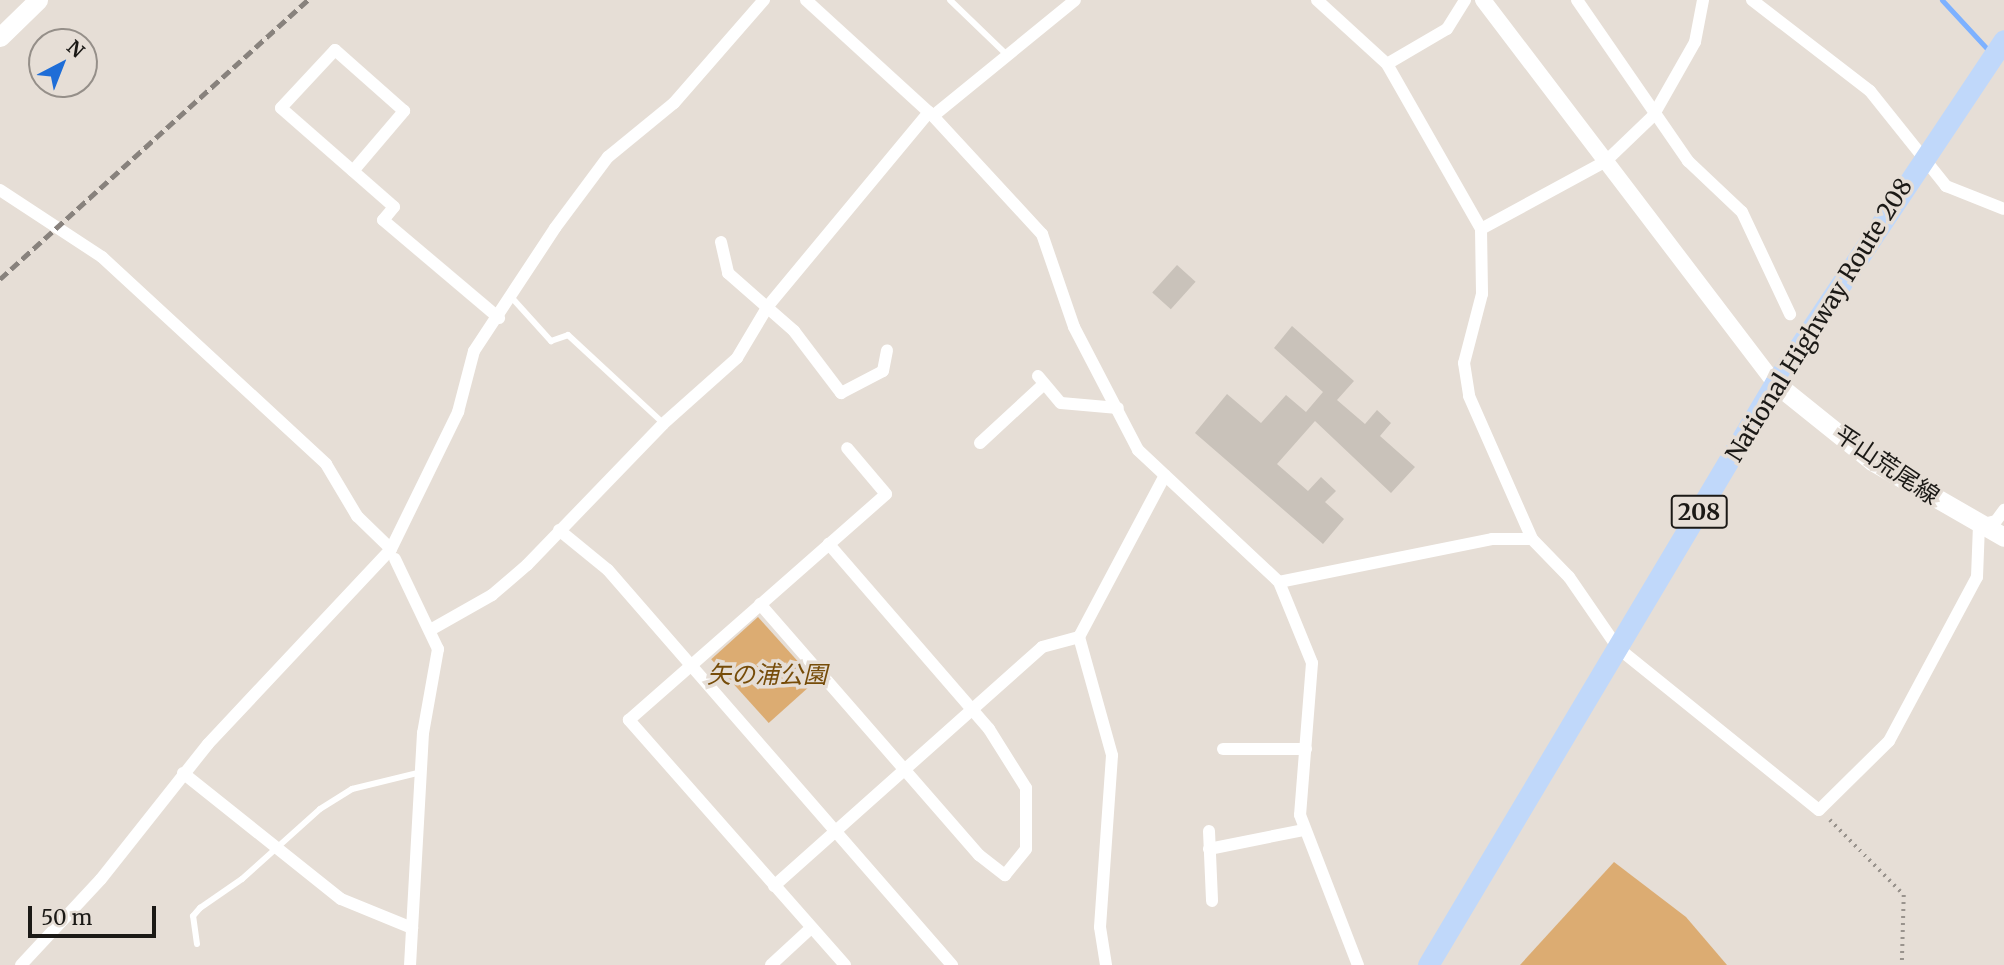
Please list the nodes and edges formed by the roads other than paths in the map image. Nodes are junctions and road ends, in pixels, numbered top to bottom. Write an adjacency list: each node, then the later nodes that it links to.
1 (38, 0): 12 (main road)
2 (764, 0): 25 (street)
3 (806, 0): 16 (street)
4 (950, 0): 14 (lane)
5 (1074, 0): 14 (street)
6 (1317, 0): 15 (street)
7 (1465, 0): 15 (street)
8 (1483, 0): 19 (street)
9 (1577, 0): 17 (street)
10 (1703, 0): 17 (street)
11 (1752, 0): 18 (street)
12 (0, 37)
13 (2003, 42): 18 (highway, National Highway Route 208 / 208)
14 (1010, 58): 16 (street)
15 (1387, 64): 23 (street)
16 (931, 114): 26 (street); 31 (street)
17 (1653, 116): 19 (street); 27 (street)
18 (1921, 160): 22 (street); 30 (highway, National Highway Route 208 / 208)
19 (1606, 161): 23 (street); 30 (street)
20 (353, 171): 20 (street); 28 (street)
21 (0, 190): 42 (street)
22 (2004, 209)
23 (1481, 229): 40 (street)
24 (721, 242): 26 (street)
25 (513, 299): 28 (street); 32 (lane)
26 (768, 306): 29 (street); 32 (street)
27 (1790, 314)
28 (499, 318): 42 (street)
29 (887, 350)
30 (1775, 383): 37 (main road, 平山荒尾線); 47 (highway, National Highway Route 208 / 208)
31 (1118, 408): 33 (street); 35 (street)
32 (663, 424): 38 (street)
33 (980, 443)
34 (847, 448): 41 (street)
35 (1165, 475): 43 (street); 46 (street)
36 (2004, 510): 37 (street)
37 (1979, 524): 39 (main road, 平山荒尾線); 47 (street)
38 (559, 530): 45 (street); 48 (street)
39 (2004, 537)
40 (1532, 539): 43 (street); 47 (street)
41 (829, 544): 44 (street); 49 (street)
42 (393, 554): 45 (street); 54 (street)
43 (1279, 582): 51 (street)
44 (761, 604): 48 (street); 52 (street)
45 (432, 629): 53 (street)
46 (1079, 637): 49 (street); 70 (street)
47 (1618, 648): 72 (highway, National Highway Route 208 / 208)
48 (692, 664): 55 (street); 60 (street)
49 (972, 710): 52 (street); 52 (street)
50 (1223, 749): 51 (street)
51 (1306, 749): 56 (street)
52 (905, 769): 55 (street)
53 (421, 772): 58 (lane); 62 (street)
54 (183, 773): 58 (street); 65 (street)
55 (836, 828): 60 (street); 69 (street)
56 (1303, 830): 59 (street); 71 (street)
57 (1209, 831): 59 (street)
58 (278, 845): 62 (street); 64 (lane)
59 (1209, 849): 61 (street)
60 (774, 886): 63 (street)
61 (1212, 901)
62 (412, 928): 66 (street)
63 (811, 928): 67 (street); 68 (street)
64 (197, 944)
65 (20, 965)
66 (410, 965)
67 (771, 965)
68 (845, 965)
69 (952, 965)
70 (1106, 965)
71 (1358, 965)
72 (1428, 965)

